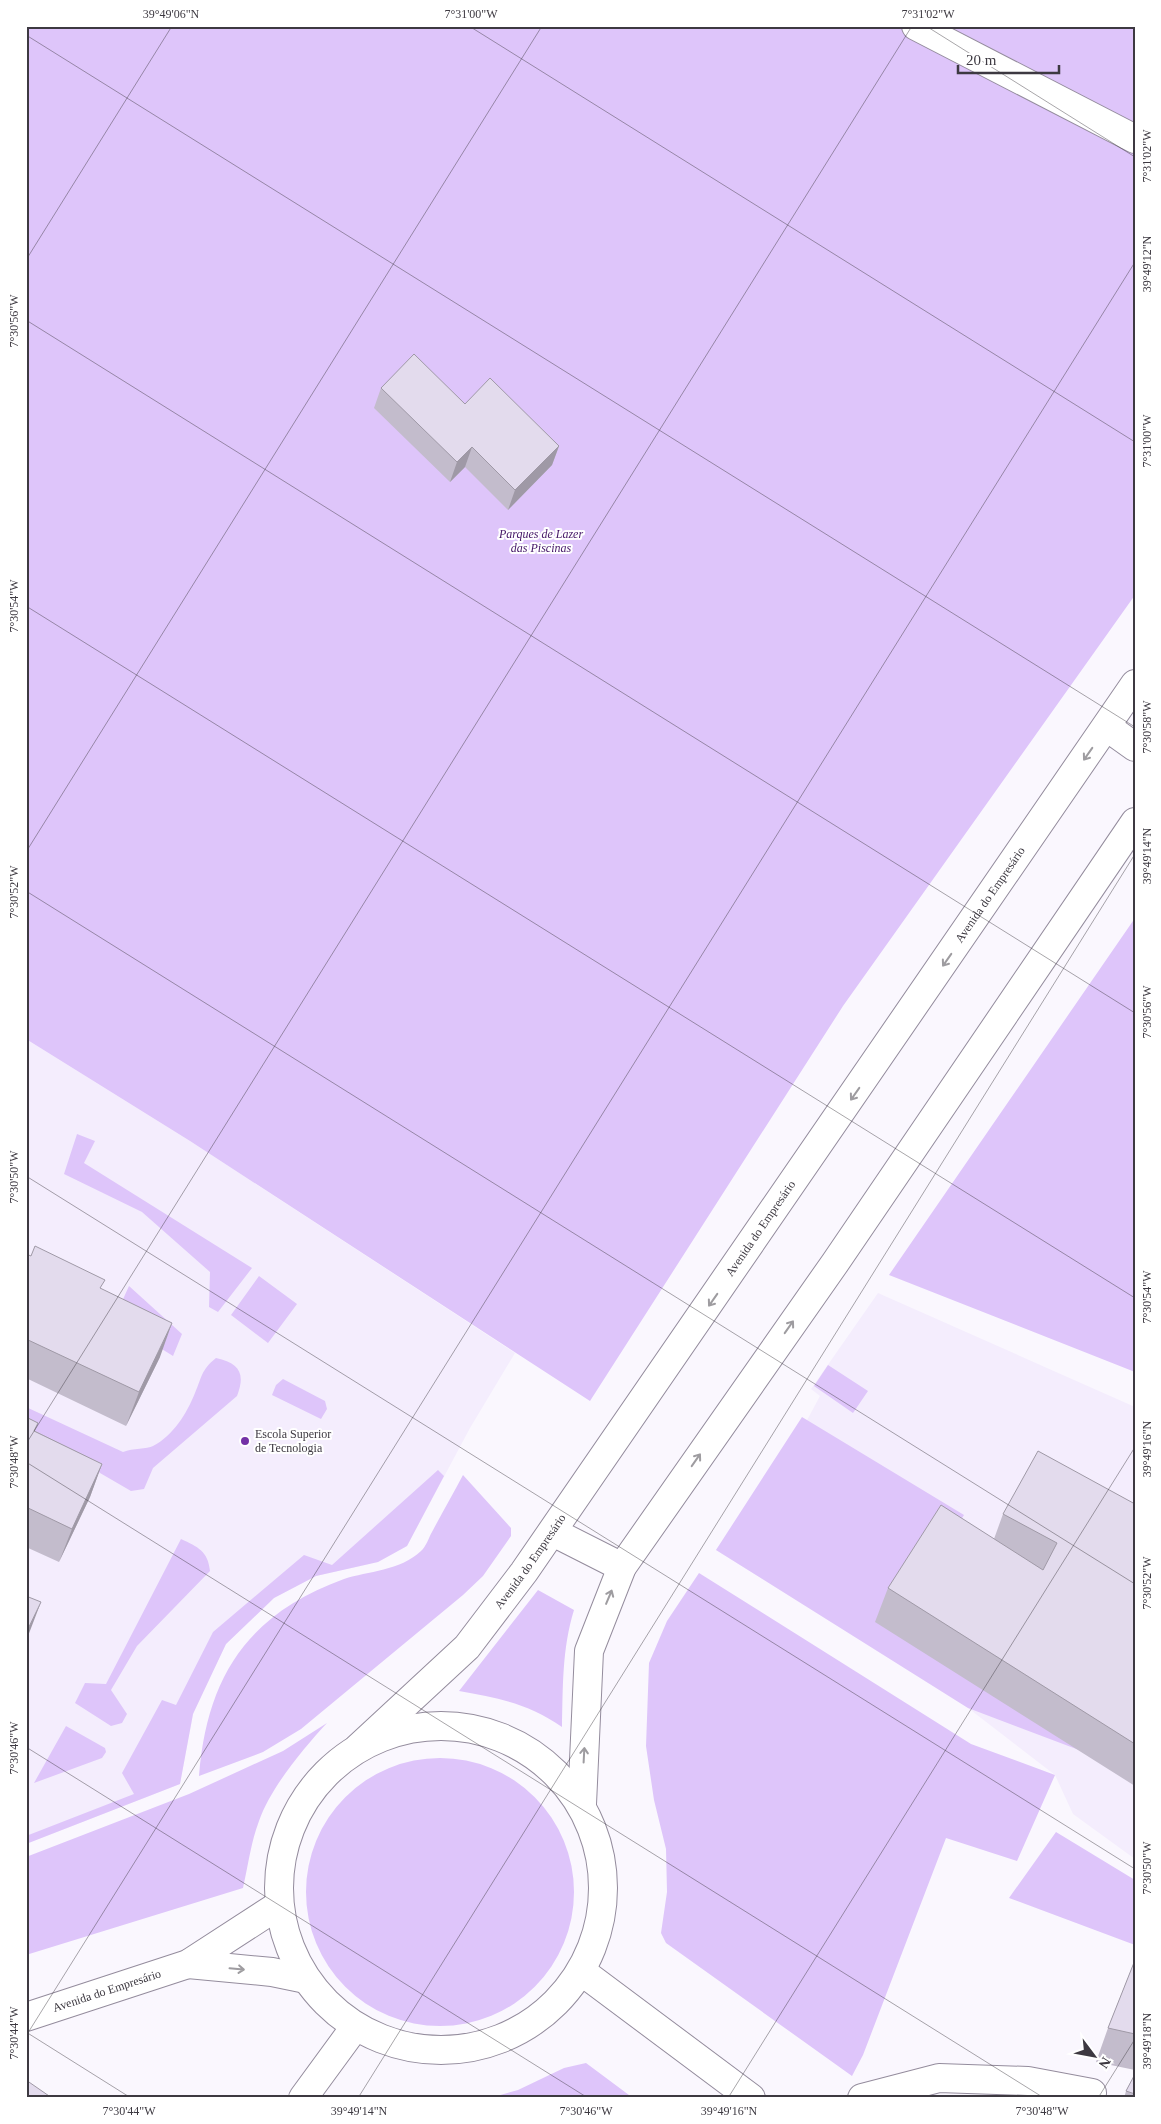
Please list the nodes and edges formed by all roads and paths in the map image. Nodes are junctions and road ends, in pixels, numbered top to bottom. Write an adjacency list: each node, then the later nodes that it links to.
1 (916, 26): 2 (street)
2 (1135, 138)
3 (1135, 684): 4 (street, Avenida do Empresário)
4 (1107, 727): 5 (street); 7 (street, Avenida do Empresário, one-way to 7)
5 (1135, 747)
6 (1135, 822): 8 (street, one-way to 6)
7 (553, 1532): 8 (street); 9 (street, Avenida do Empresário)
8 (622, 1566): 10 (street, one-way to 8)
9 (358, 1748): 10 (street); 11 (street)
10 (582, 1804): 13 (street)
11 (279, 1905): 12 (street, Avenida do Empresário); 14 (street)
12 (188, 1964): 14 (street, Avenida do Empresário, one-way to 14); 15 (street, Avenida do Empresário)
13 (581, 1971): 16 (street); 19 (street)
14 (306, 1979): 16 (street)
15 (26, 2017)
16 (355, 2027): 18 (street)
17 (1092, 2092): 20 (street)
18 (303, 2098)
19 (751, 2098)
20 (862, 2098)

